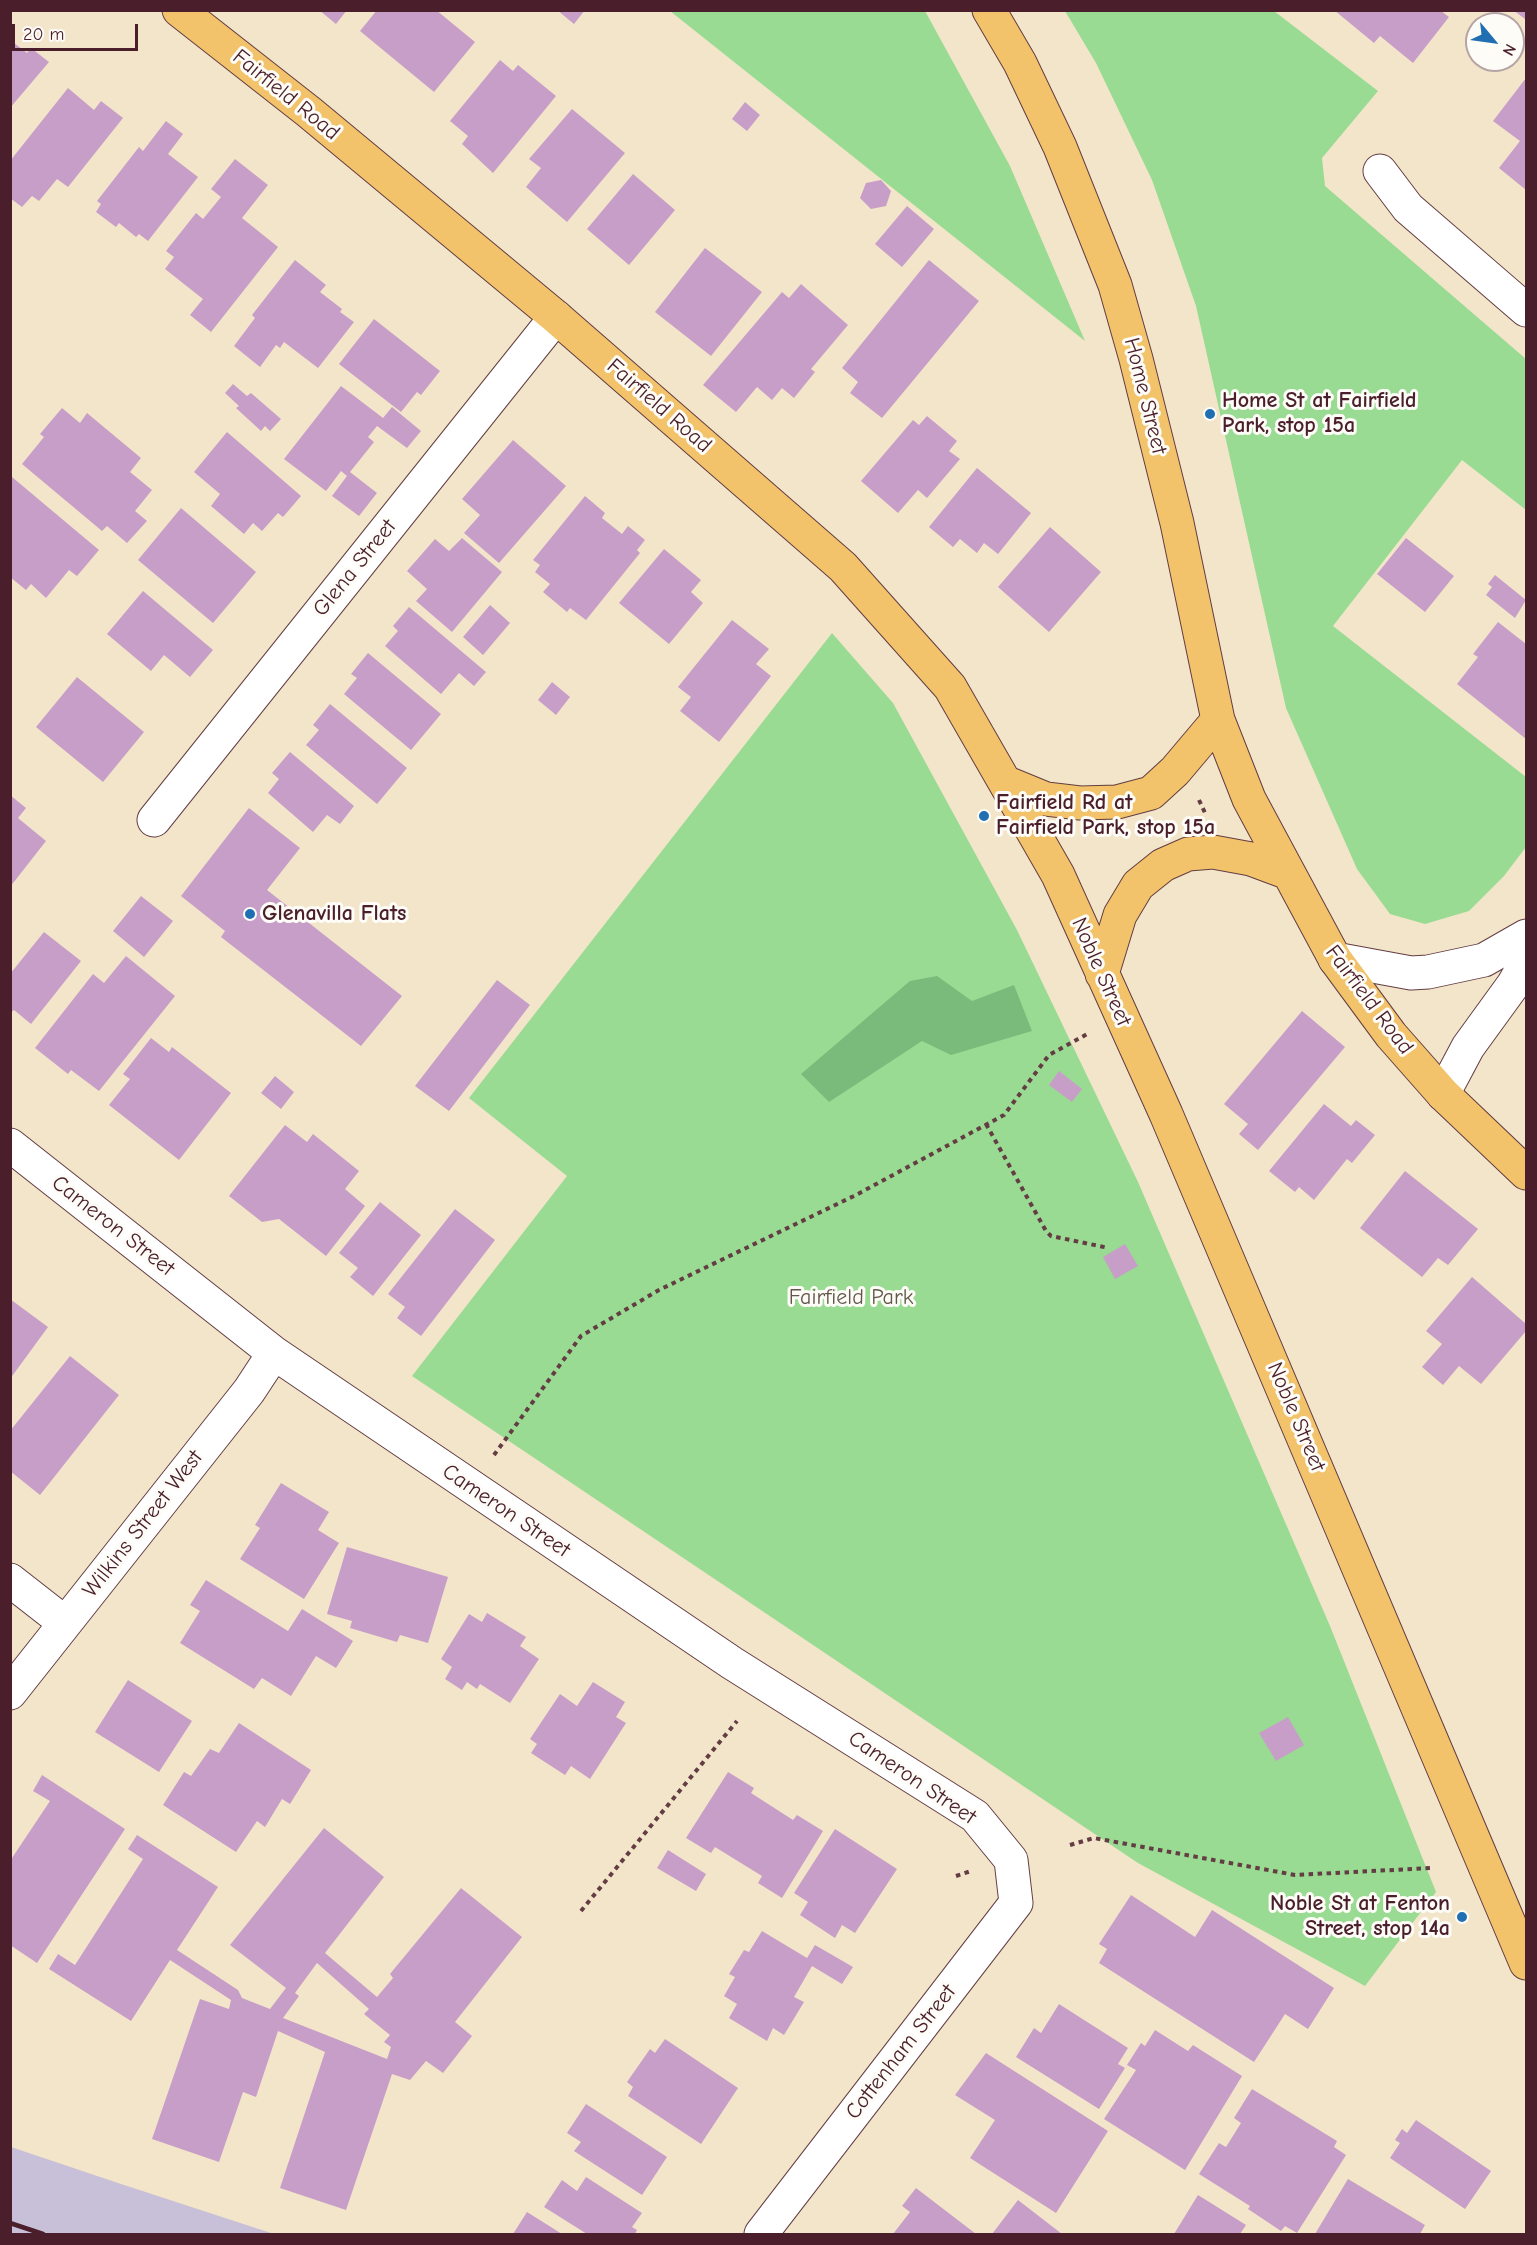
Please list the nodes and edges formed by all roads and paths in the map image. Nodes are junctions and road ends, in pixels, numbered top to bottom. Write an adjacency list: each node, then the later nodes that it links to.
1 (179, 10): 5 (main road, Fairfield Road)
2 (988, 10): 6 (main road, Home Street)
3 (1380, 171): 4 (street)
4 (1527, 310)
5 (556, 317): 7 (main road, Fairfield Road); 11 (street, Glena Street)
6 (1218, 720): 7 (main road); 9 (main road, Home Street)
7 (1007, 783): 13 (main road, Fairfield Road)
8 (1197, 794): 10 (path)
9 (1249, 799): 12 (main road, Fairfield Road)
10 (1206, 816)
11 (154, 820)
12 (1286, 872): 15 (main road, Fairfield Road); 17 (main road)
13 (1058, 875): 17 (main road, Noble Street)
14 (1527, 936): 15 (street)
15 (1335, 959): 19 (main road, Fairfield Road)
16 (1527, 962): 19 (street)
17 (1102, 974): 36 (main road, Noble Street)
18 (1090, 1033): 20 (path)
19 (1443, 1094): 22 (main road, Fairfield Road)
20 (986, 1124): 23 (path); 25 (path)
21 (10, 1145): 24 (street, Cameron Street)
22 (1527, 1173)
23 (1108, 1248)
24 (274, 1353): 27 (street, Wilkins Street West); 31 (street, Cameron Street)
25 (493, 1457)
26 (10, 1580): 27 (street)
27 (65, 1623): 28 (street, Wilkins Street West)
28 (10, 1693)
29 (737, 1721): 35 (path)
30 (1070, 1845): 32 (path)
31 (1011, 1860): 37 (street, Cottenham Street)
32 (1431, 1868)
33 (975, 1870): 34 (path)
34 (956, 1876)
35 (581, 1911)
36 (1527, 1963)
37 (761, 2235)

